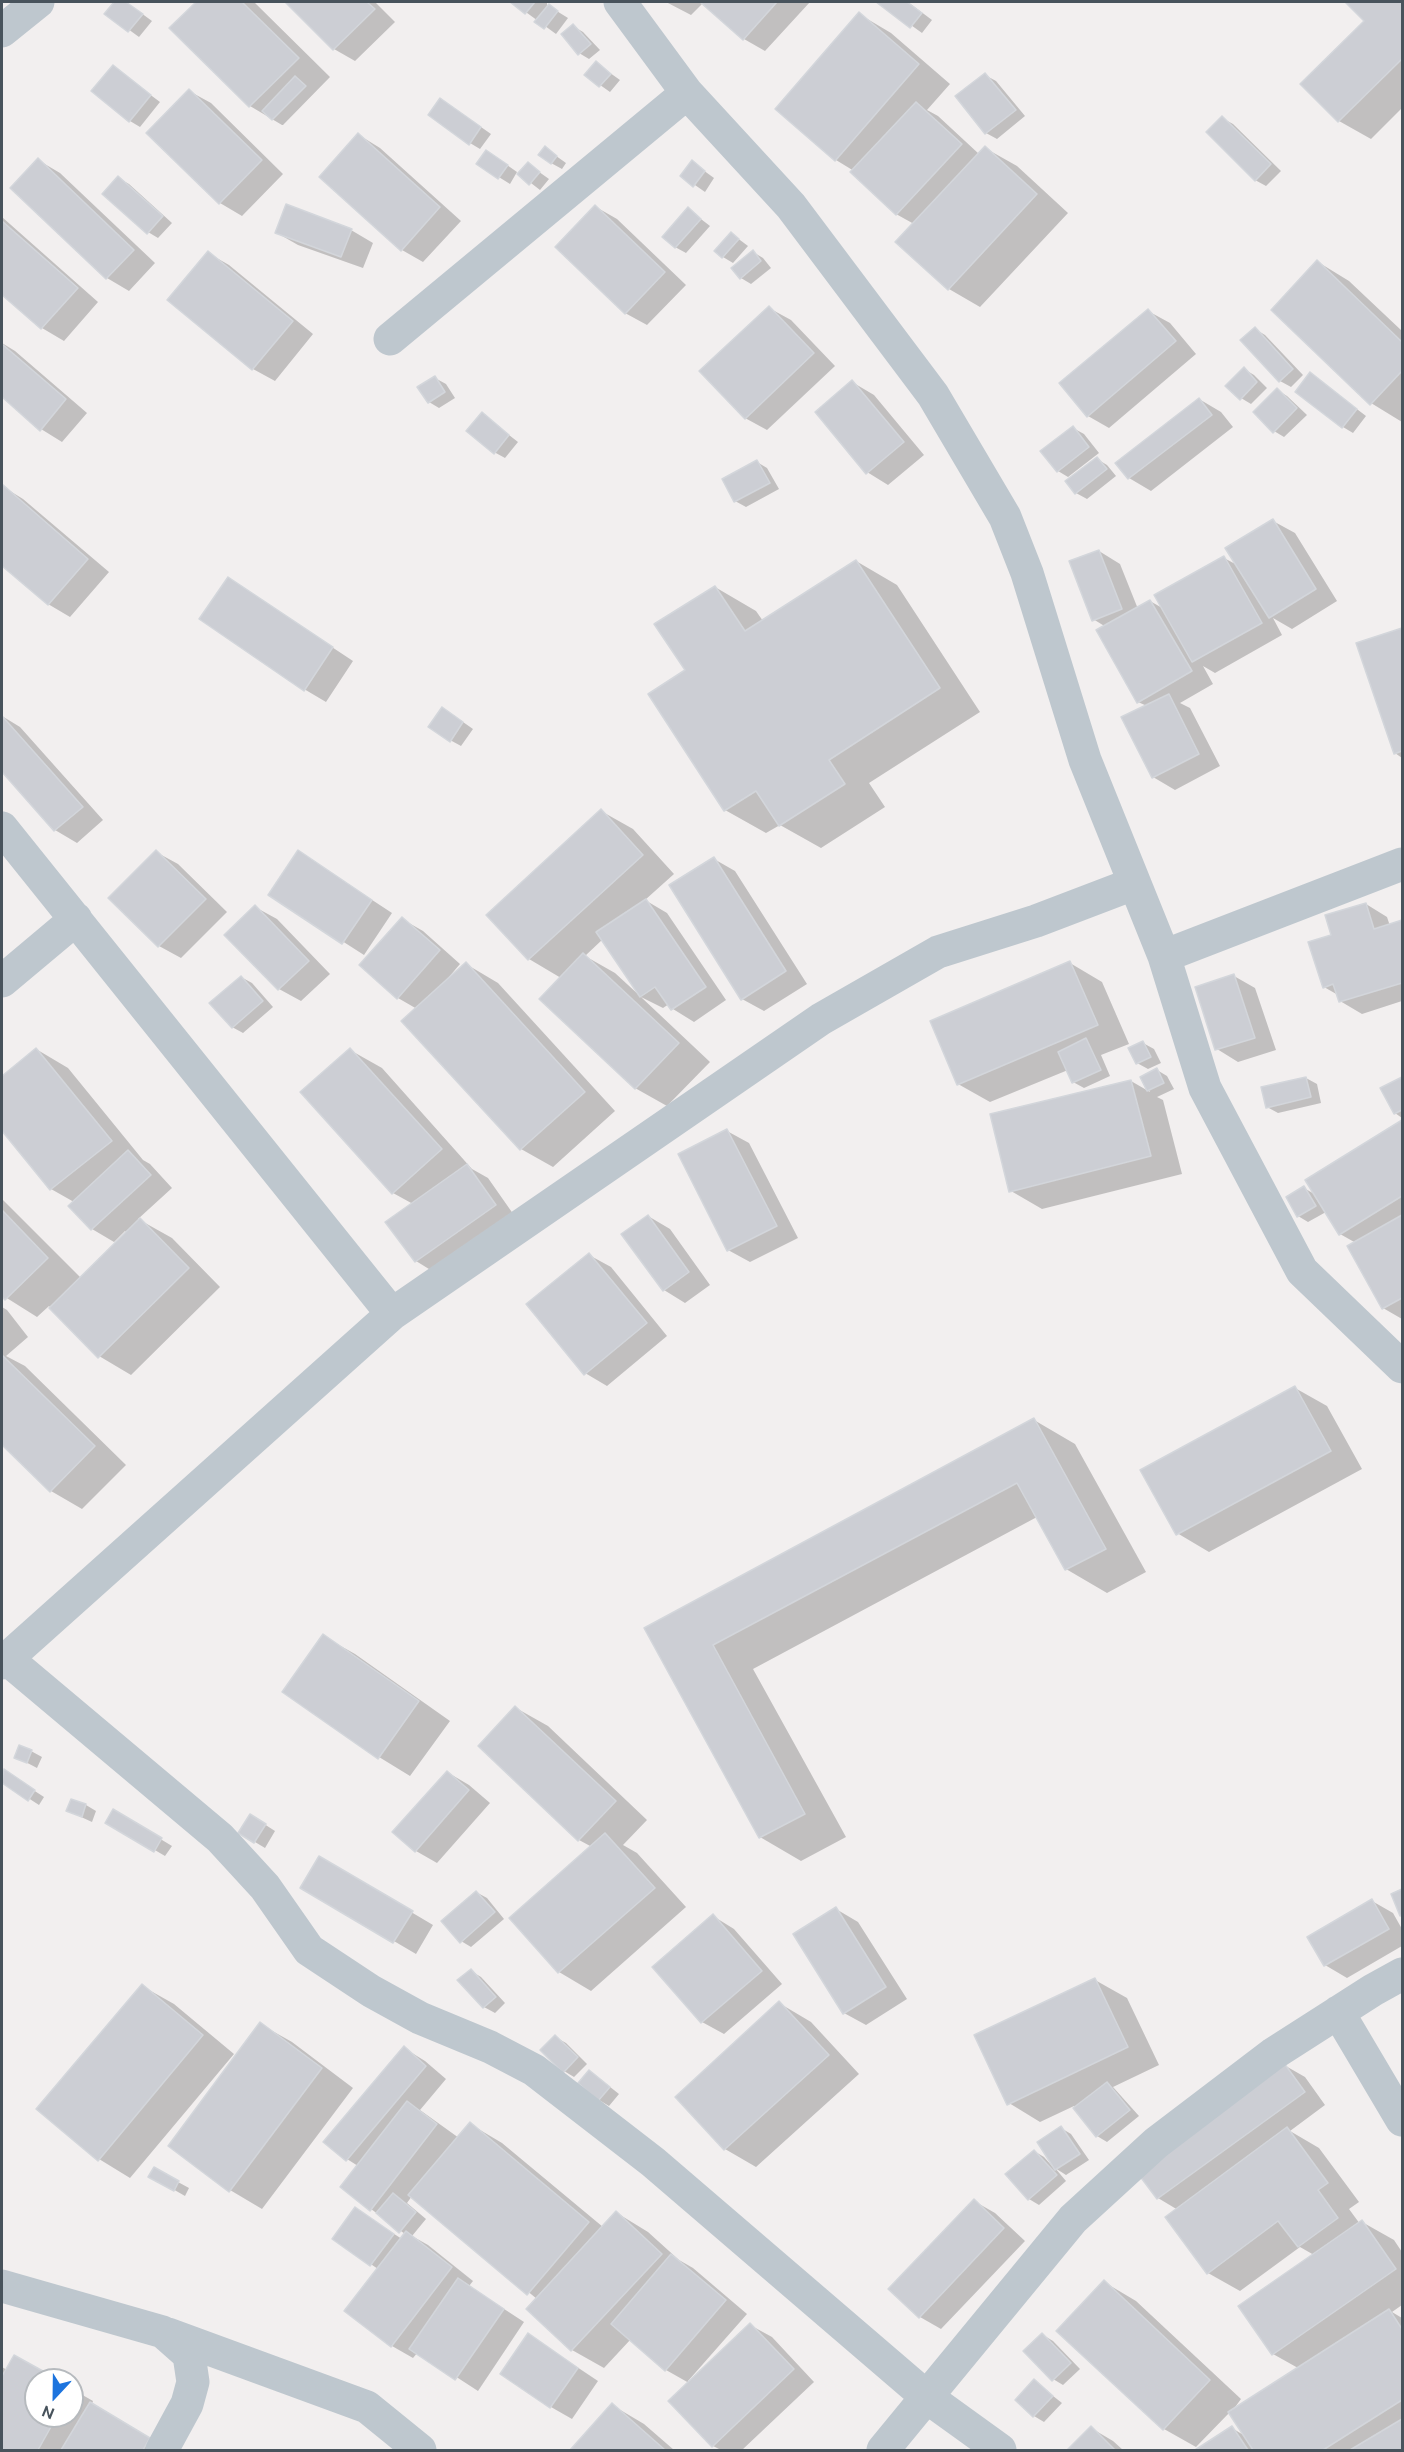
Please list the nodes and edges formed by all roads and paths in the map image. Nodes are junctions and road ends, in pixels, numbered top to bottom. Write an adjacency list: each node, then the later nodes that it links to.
1 (38, 2): 3 (street)
2 (620, 2): 4 (street)
3 (2, 31)
4 (687, 93): 5 (street); 8 (street)
5 (390, 339)
6 (2, 828): 9 (street)
7 (1402, 864): 10 (street)
8 (1133, 884): 10 (street); 12 (street)
9 (76, 919): 11 (street); 12 (street)
10 (1164, 956): 13 (street)
11 (2, 981)
12 (392, 1314): 14 (street)
13 (1402, 1367)
14 (4, 1661): 20 (street)
15 (1402, 1974): 16 (street)
16 (1338, 2012): 17 (street); 20 (street)
17 (1402, 2120)
18 (2, 2286): 19 (street)
19 (163, 2332): 21 (street); 22 (street)
20 (928, 2398): 23 (street); 24 (street)
21 (162, 2451)
22 (420, 2451)
23 (883, 2451)
24 (1000, 2451)

